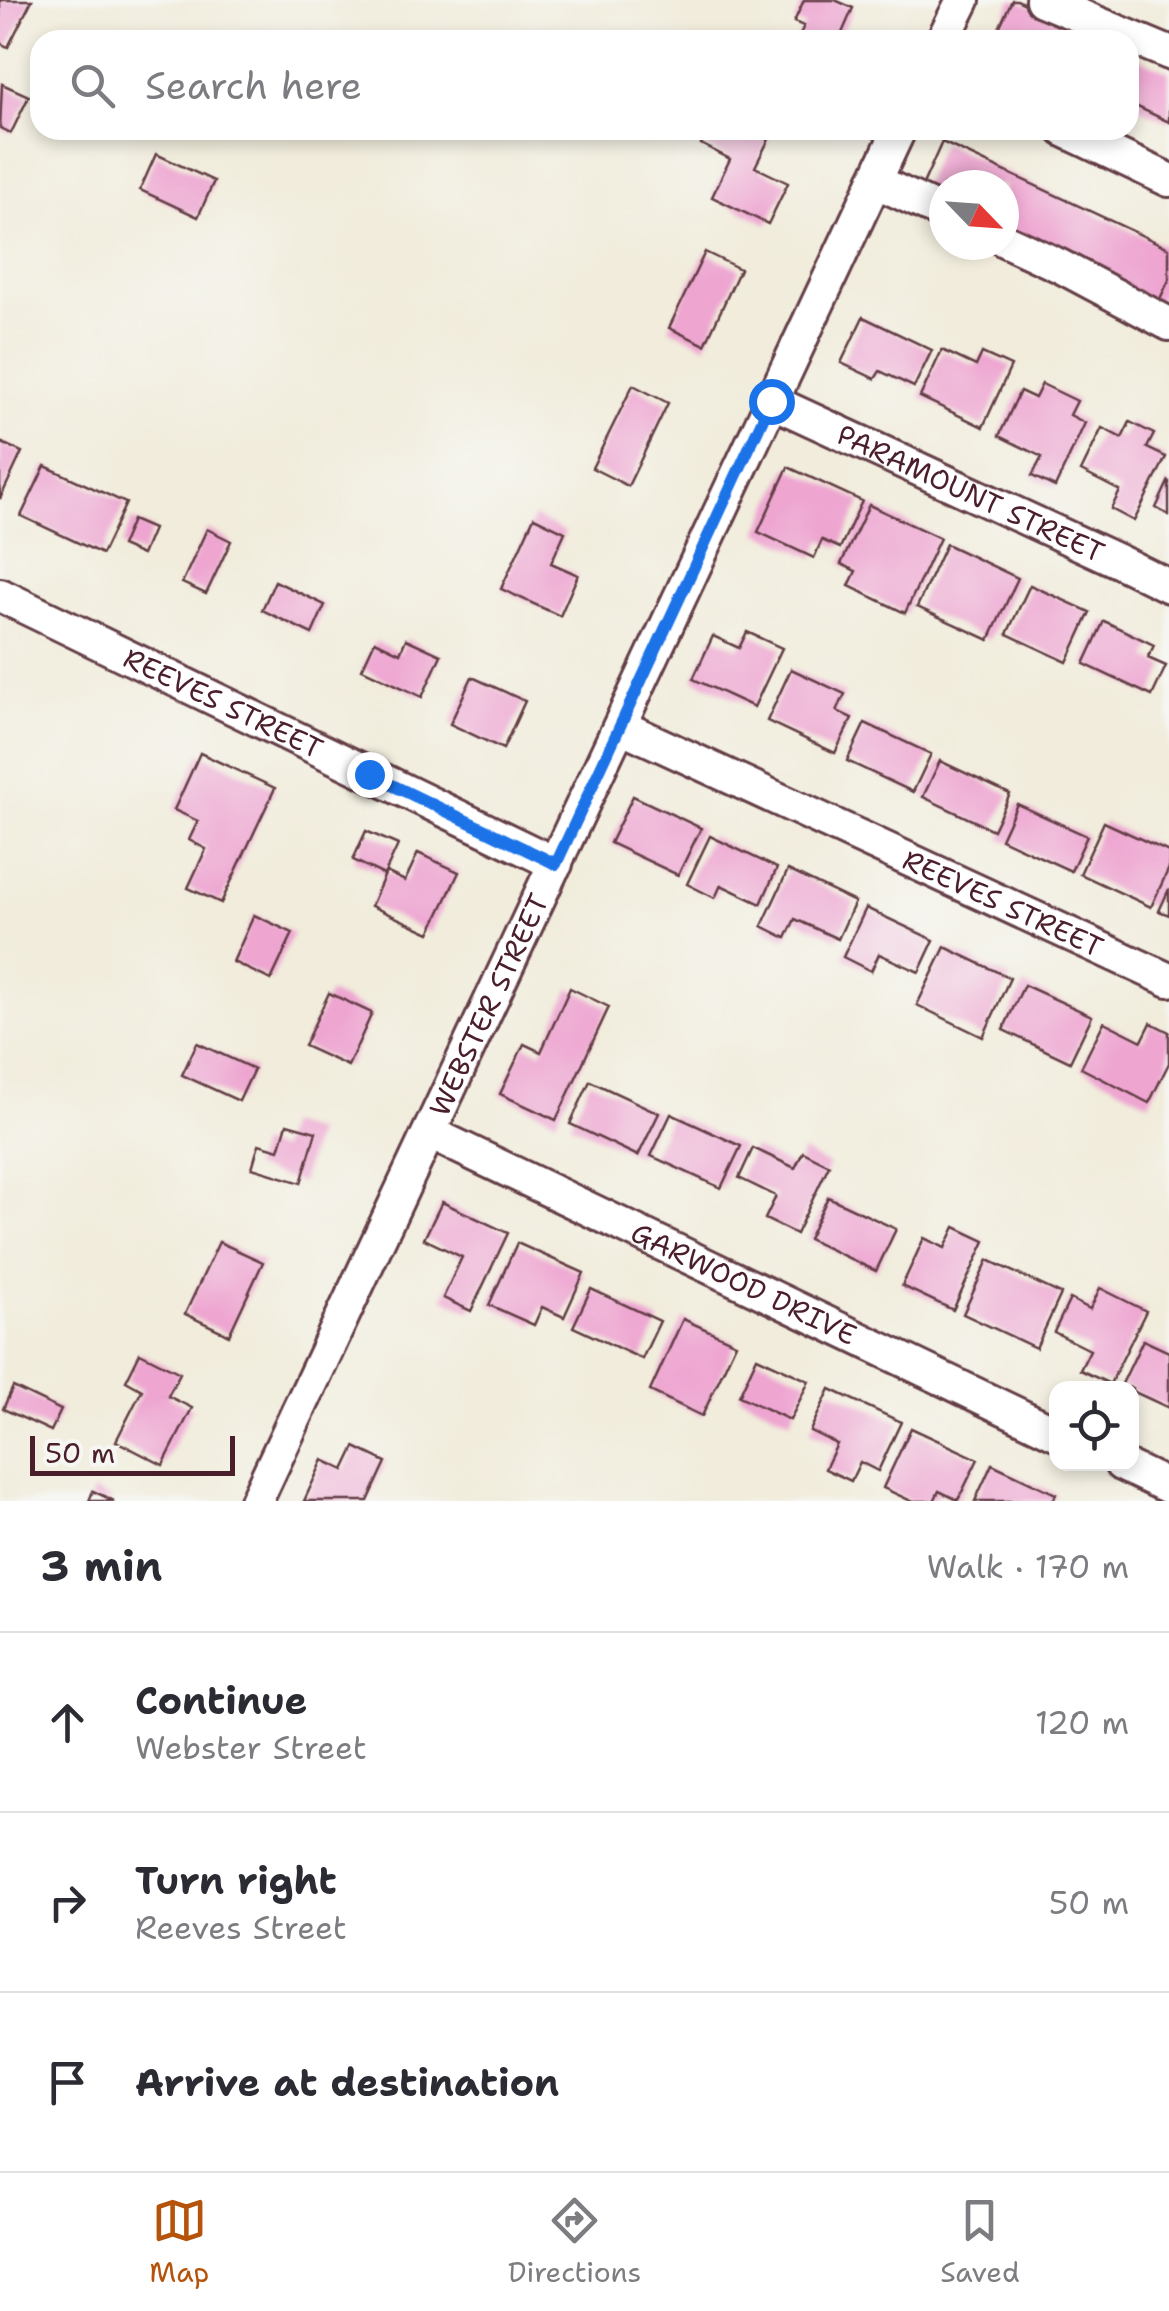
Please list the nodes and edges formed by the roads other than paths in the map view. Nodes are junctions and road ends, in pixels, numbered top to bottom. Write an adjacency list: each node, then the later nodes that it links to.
1 (963, 0): 3 (street)
2 (1042, 0): 4 (street)
3 (948, 30)
4 (1114, 30)
5 (1139, 40): 6 (street)
6 (1169, 53)
7 (894, 140): 10 (street, WEBSTER STREET)
8 (1085, 140): 9 (street)
9 (1169, 180)
10 (875, 181): 11 (street); 14 (street, WEBSTER STREET)
11 (929, 206)
12 (1019, 247): 13 (street)
13 (1166, 314)
14 (771, 401): 15 (street, PARAMOUNT STREET); 17 (street, WEBSTER STREET)
15 (1169, 586)
16 (0, 595): 18 (street, REEVES STREET)
17 (620, 726): 18 (street, WEBSTER STREET); 19 (street, REEVES STREET)
18 (556, 864): 20 (street, WEBSTER STREET)
19 (1169, 980)
20 (430, 1133): 21 (street, GARWOOD DRIVE); 24 (street, WEBSTER STREET)
21 (1049, 1430)
22 (1136, 1471): 23 (street)
23 (1169, 1486)
24 (256, 1501)

